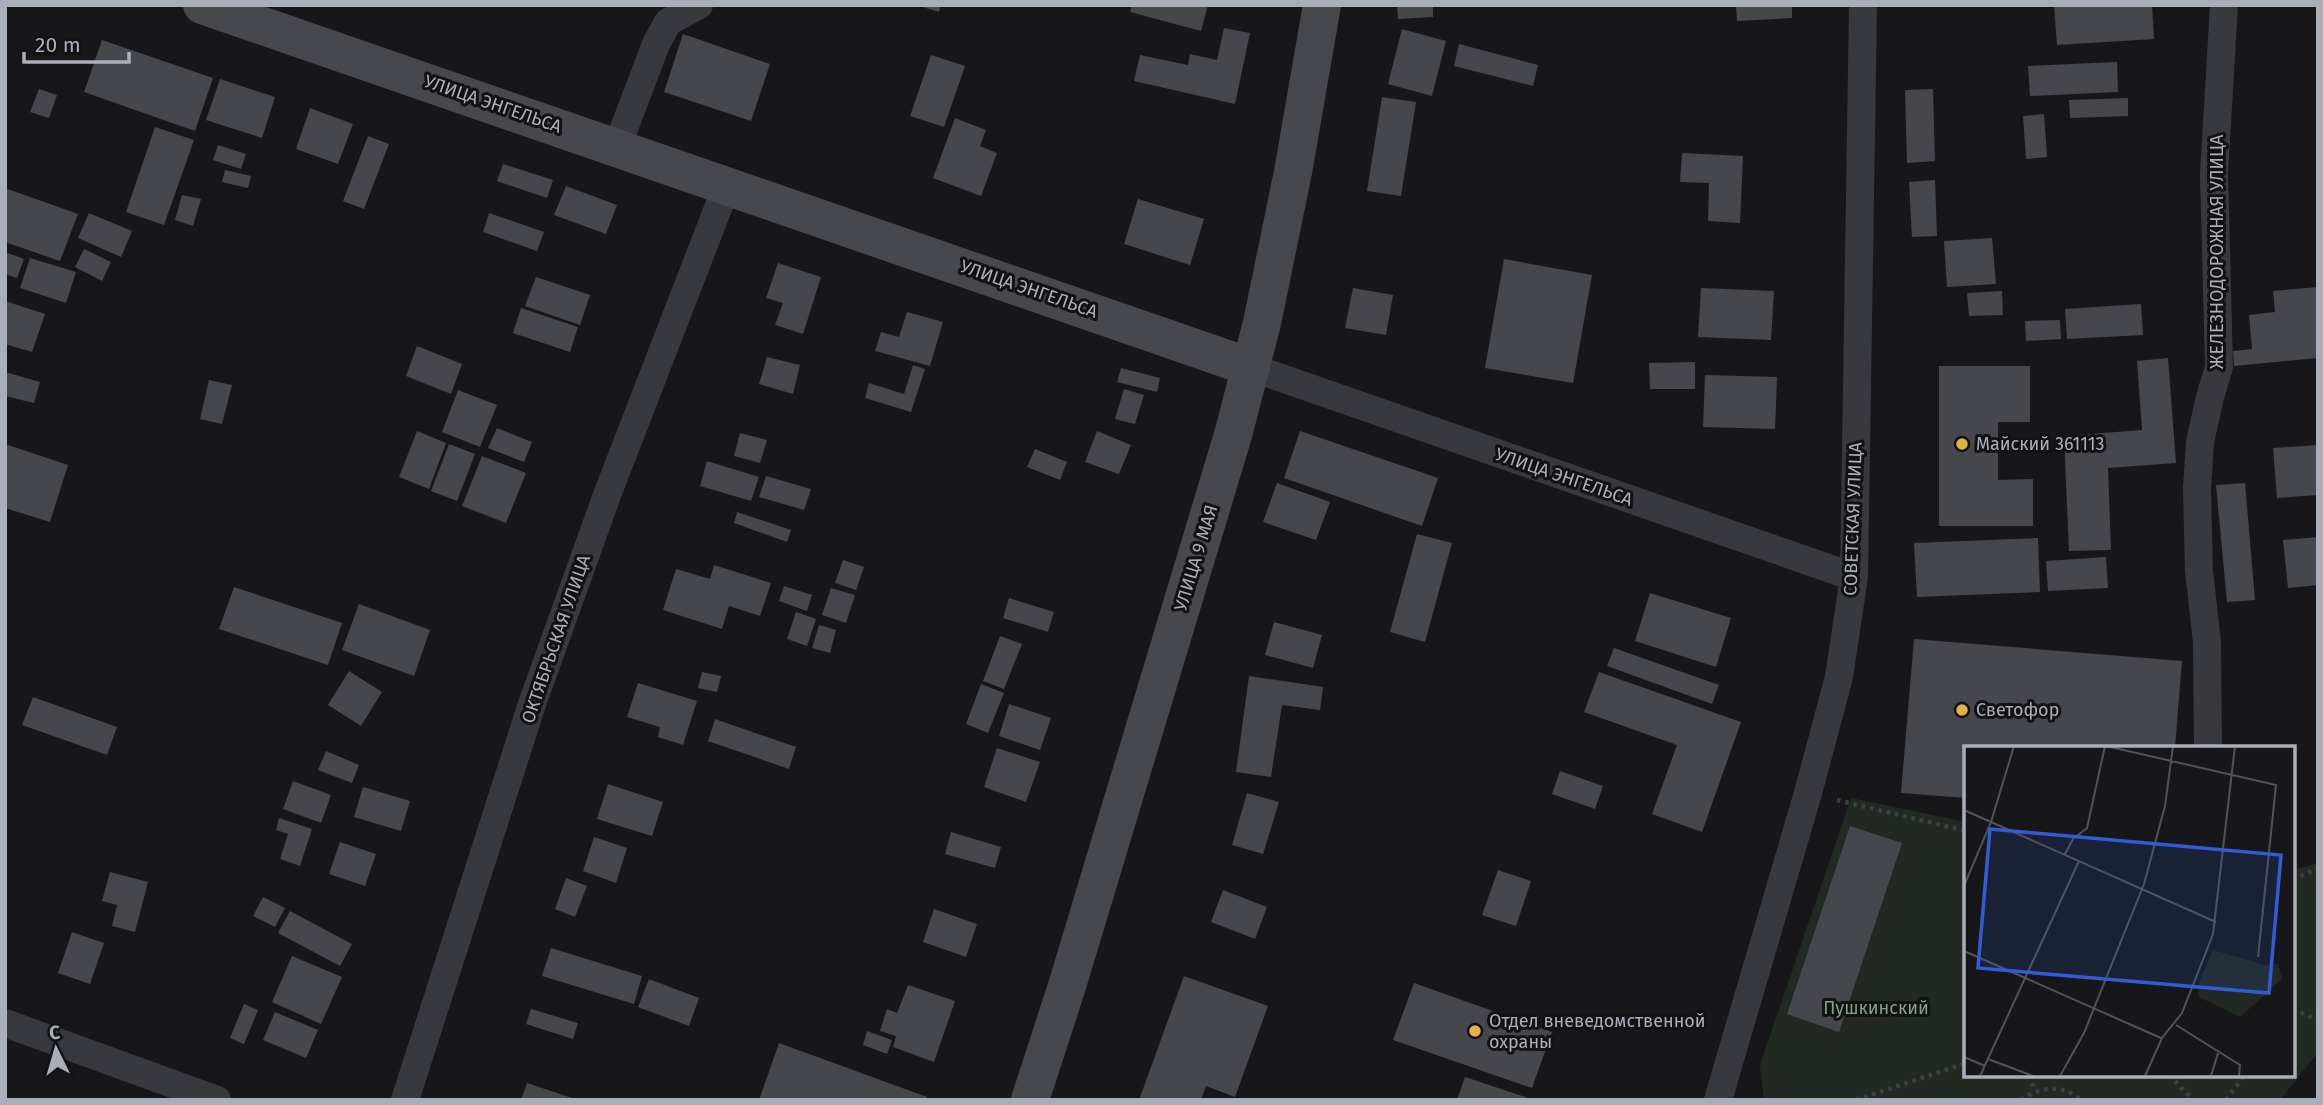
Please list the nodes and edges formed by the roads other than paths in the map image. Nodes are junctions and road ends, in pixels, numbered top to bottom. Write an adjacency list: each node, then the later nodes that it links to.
1 (202, 5): 6 (street, УЛИЦА ЭНГЕЛЬСА)
2 (699, 5): 6 (street)
3 (1322, 5): 8 (street, УЛИЦА 9 МАЯ)
4 (1863, 5): 9 (street, СОВЕТСКАЯ УЛИЦА)
5 (2224, 5): 10 (street, ЖЕЛЕЗНОДОРОЖНАЯ УЛИЦА)
6 (617, 147): 7 (street, УЛИЦА ЭНГЕЛЬСА)
7 (727, 185): 8 (street, УЛИЦА ЭНГЕЛЬСА); 13 (street, ОКТЯБРЬСКАЯ УЛИЦА)
8 (1250, 367): 9 (street, УЛИЦА ЭНГЕЛЬСА); 14 (street, УЛИЦА 9 МАЯ)
9 (1854, 577): 15 (street, СОВЕТСКАЯ УЛИЦА)
10 (2208, 746)
11 (5, 1023): 12 (street)
12 (217, 1100)
13 (405, 1100)
14 (1030, 1100)
15 (1718, 1100)

